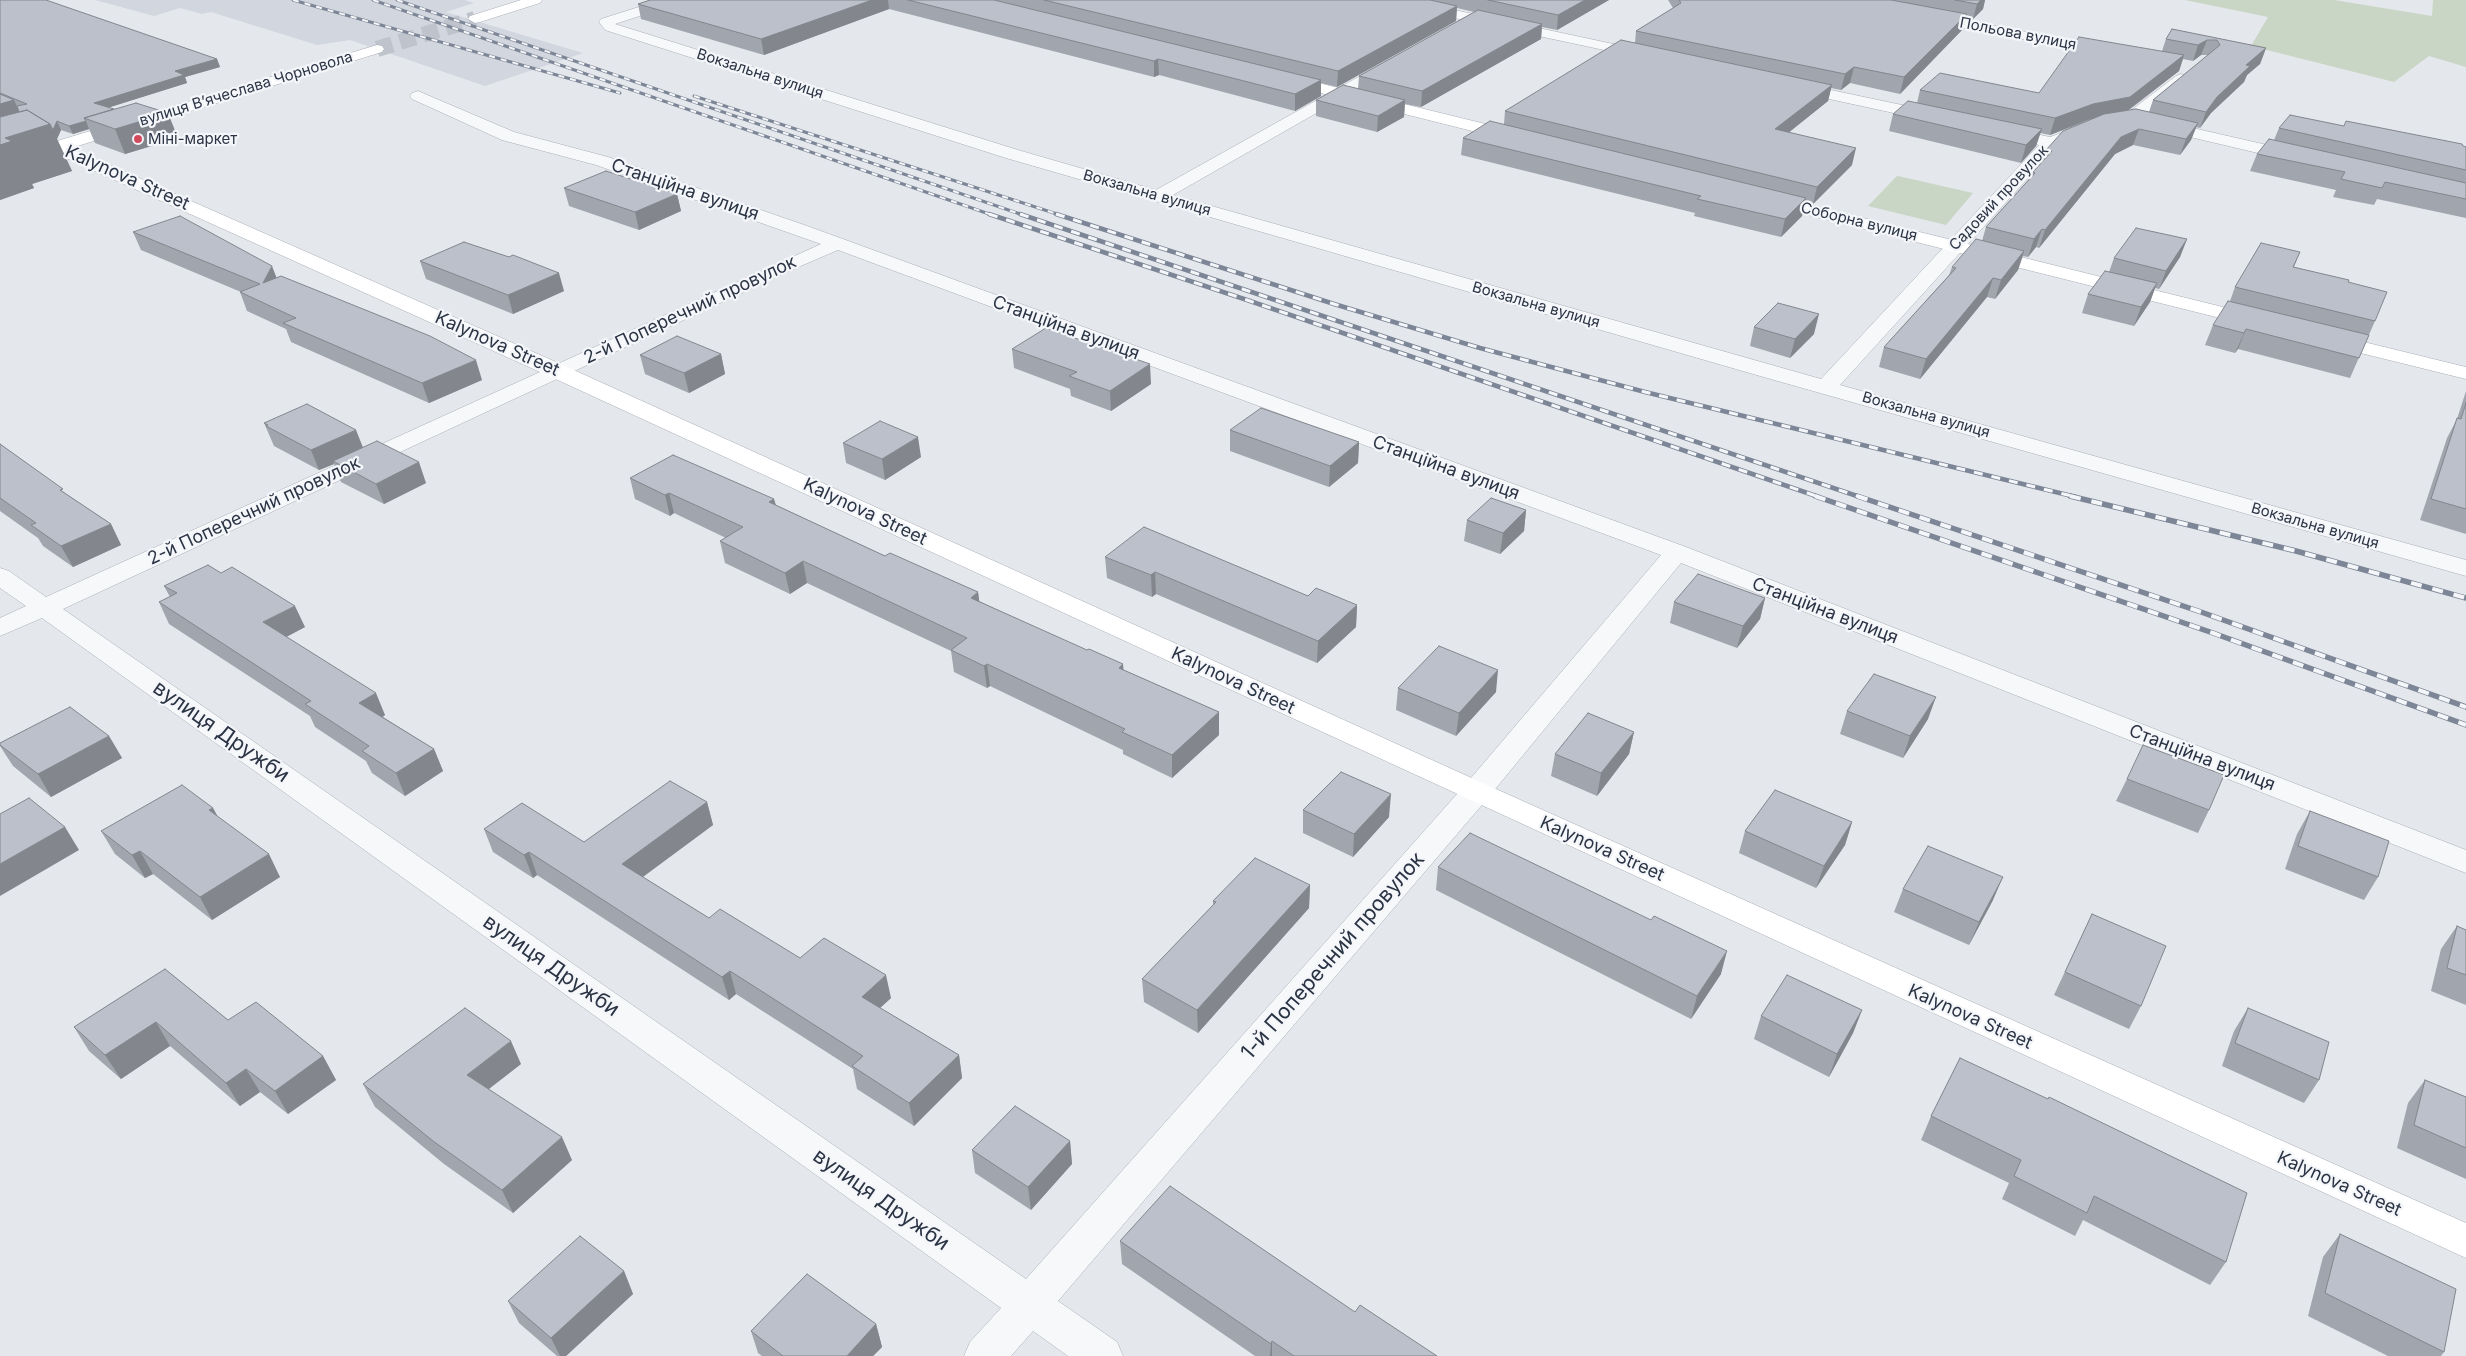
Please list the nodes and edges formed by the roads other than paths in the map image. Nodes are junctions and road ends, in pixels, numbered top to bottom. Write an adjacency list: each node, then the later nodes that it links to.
1 (535, 0): 6 (street)
2 (675, 0): 29 (street, Вокзальна вулиця)
3 (1389, 0): 5 (street)
4 (1916, 14): 9 (street, Польова вулиця)
5 (1474, 18): 7 (street); 11 (street)
6 (476, 19)
7 (1457, 28)
8 (377, 49): 25 (street, вулиця Вʼячеслава Чорновола)
9 (2126, 55)
10 (1407, 56): 15 (street)
11 (1657, 57)
12 (2185, 66): 17 (street)
13 (1266, 75): 15 (street)
14 (1782, 84): 18 (street)
15 (1340, 93): 23 (street); 29 (street)
16 (418, 96): 30 (street, Станційна вулиця)
17 (2130, 119): 20 (street); 26 (street)
18 (1945, 120)
19 (0, 122): 25 (street, Kalynova Street)
20 (2094, 125)
21 (1984, 128): 24 (street)
22 (2077, 132): 24 (street, Садовий провулок)
23 (1532, 141)
24 (2051, 142): 31 (street, Садовий провулок)
25 (57, 146): 27 (street, вулиця Вʼячеслава Чорновола); 34 (street, Kalynova Street)
26 (2312, 160)
27 (0, 164)
28 (1753, 195): 31 (street, Соборна вулиця)
29 (1158, 196): 36 (street, Вокзальна вулиця)
30 (837, 244): 34 (street, 2-й Поперечний провулок); 37 (street, Станційна вулиця)
31 (1955, 245): 32 (street, Соборна вулиця); 36 (street, Садовий провулок)
32 (2276, 326)
33 (2314, 335): 35 (street)
34 (557, 371): 40 (street, 2-й Поперечний провулок); 42 (street, Kalynova Street)
35 (2466, 373)
36 (1827, 386): 38 (street, Вокзальна вулиця)
37 (1677, 552): 42 (street, 1-й Поперечний провулок); 43 (street, Станційна вулиця)
38 (2466, 568)
39 (0, 576): 40 (street, вулиця Дружби)
40 (44, 607): 41 (street, 2-й Поперечний провулок); 45 (street, вулиця Дружби)
41 (0, 628)
42 (1476, 792): 44 (street, Kalynova Street); 45 (street, 1-й Поперечний провулок)
43 (2466, 862)
44 (2466, 1242)
45 (1030, 1306): 46 (street, 1-й Поперечний провулок); 47 (street, вулиця Дружби)
46 (985, 1356)
47 (1102, 1356)

